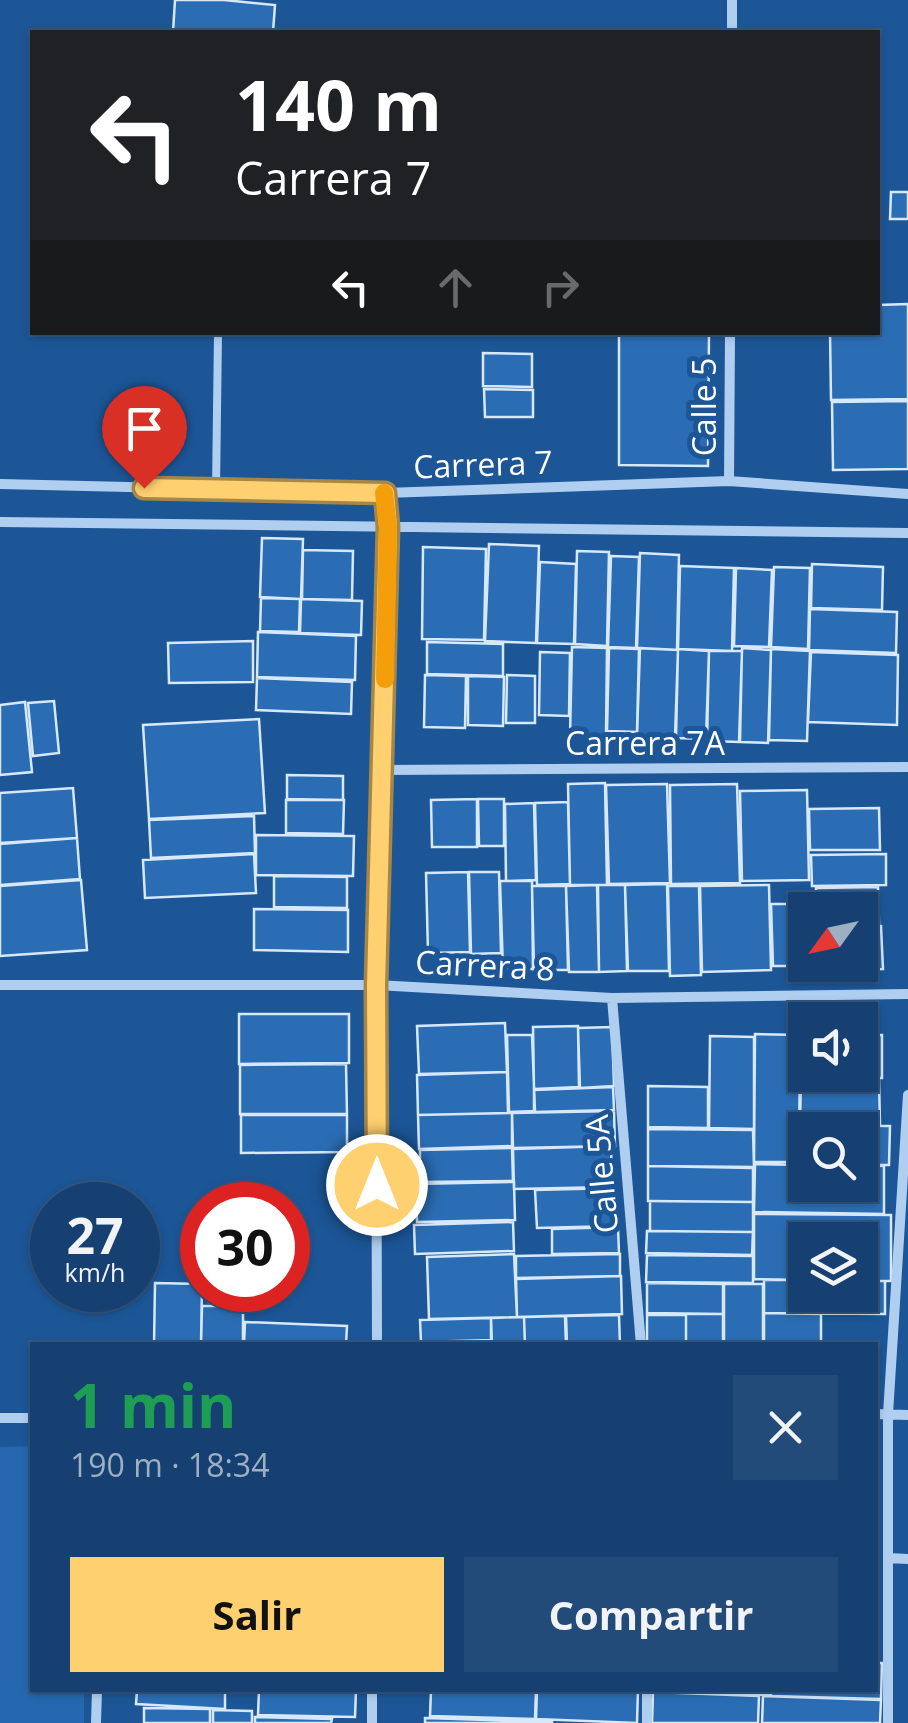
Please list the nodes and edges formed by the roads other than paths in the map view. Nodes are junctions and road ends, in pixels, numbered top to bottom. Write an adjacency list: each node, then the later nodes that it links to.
1 (732, 0): 2 (street)
2 (732, 30)
3 (218, 335): 7 (lane)
4 (730, 335): 5 (street, Calle 5)
5 (729, 481): 8 (street, Carrera 7); 9 (street, Carrera 7)
6 (0, 484): 7 (street, Carrera 7)
7 (216, 490): 8 (street, Carrera 7)
8 (385, 493): 11 (street)
9 (908, 494)
10 (0, 522): 11 (street, Carrera 7)
11 (388, 527): 12 (street, Carrera 7); 14 (street)
12 (908, 533)
13 (908, 768): 14 (street, Carrera 7A)
14 (383, 770): 16 (street)
15 (0, 985): 16 (street, Carrera 8)
16 (376, 986): 18 (street, Carrera 8); 20 (street)
17 (908, 994): 18 (street, Carrera 8)
18 (612, 998): 21 (street, Calle 5A)
19 (908, 1095): 23 (street)
20 (377, 1342)
21 (641, 1342)
22 (878, 1414): 23 (street)
23 (888, 1414): 24 (street); 27 (street)
24 (908, 1415)
25 (0, 1418): 26 (street)
26 (30, 1418)
27 (888, 1558): 28 (street); 35 (street)
28 (908, 1559)
29 (97, 1692): 32 (street)
30 (372, 1692): 33 (street)
31 (646, 1692): 34 (street)
32 (96, 1723)
33 (372, 1723)
34 (646, 1723)
35 (888, 1723)

